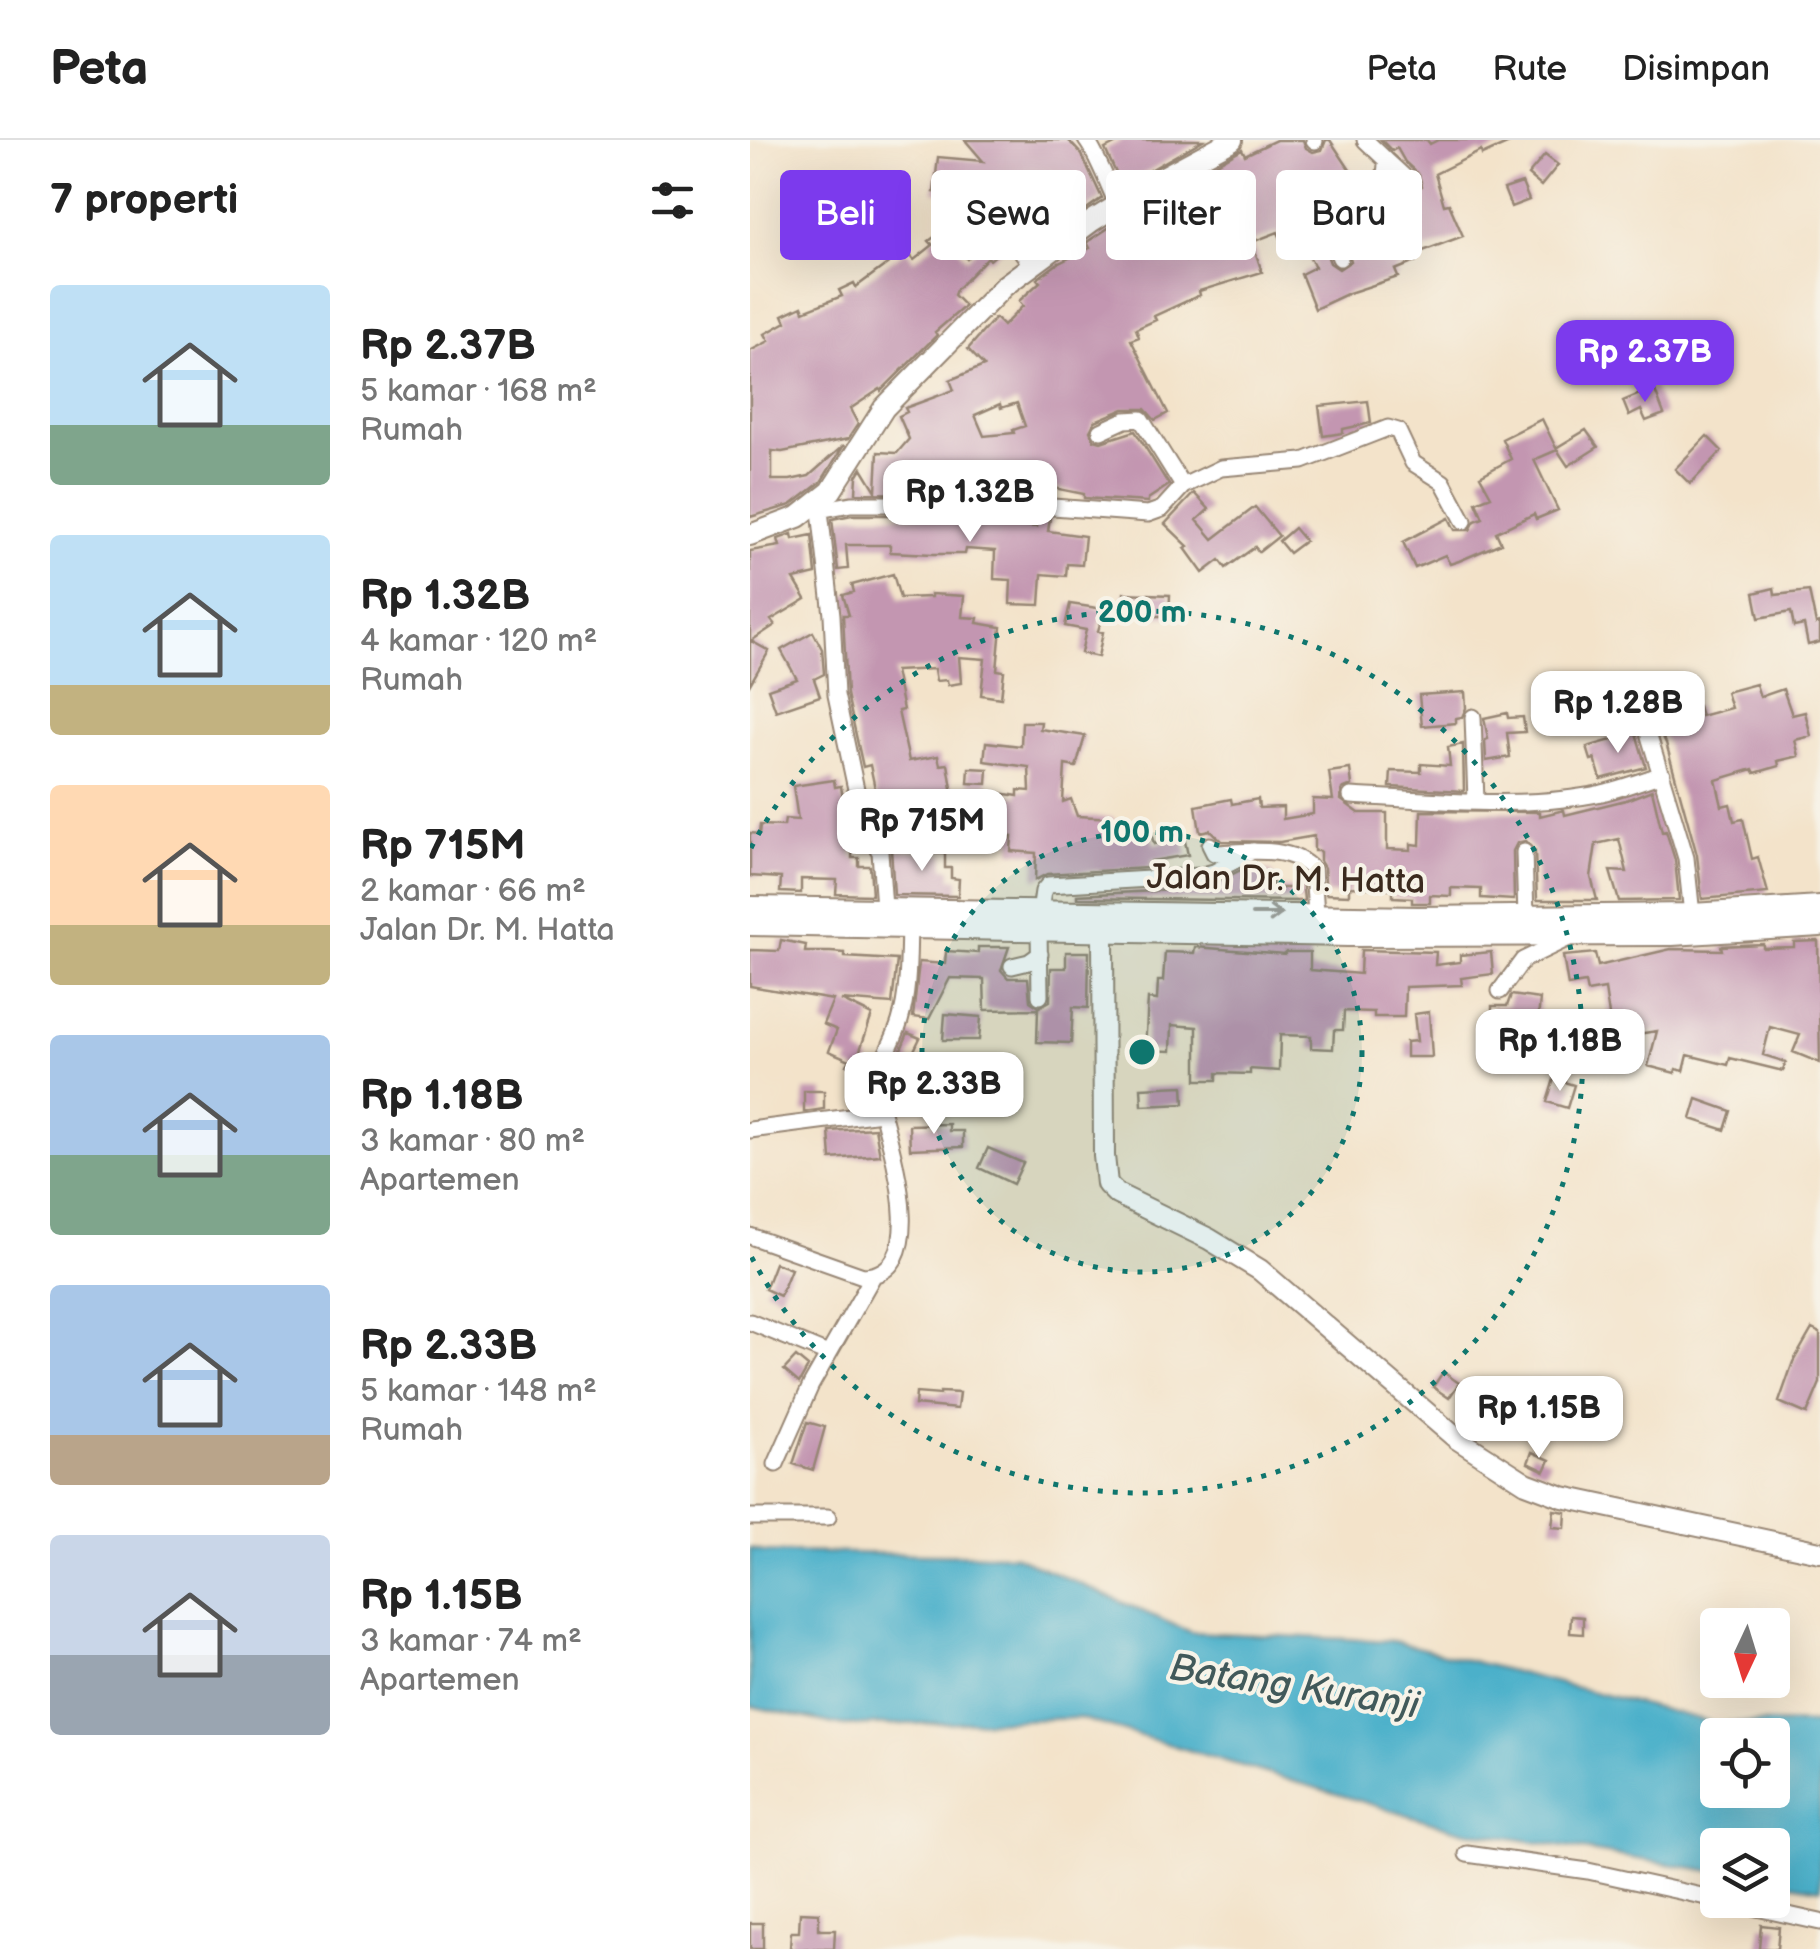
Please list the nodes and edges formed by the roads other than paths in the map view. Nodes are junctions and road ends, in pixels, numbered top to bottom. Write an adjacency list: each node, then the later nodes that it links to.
1 (1232, 140): 5 (street)
2 (1366, 140): 4 (street)
3 (1089, 141): 8 (street)
4 (1386, 160): 6 (street); 7 (street)
5 (1175, 170)
6 (1385, 170)
7 (1397, 170)
8 (1106, 179)
9 (1106, 214): 11 (street)
10 (1027, 260): 11 (street)
11 (1030, 264): 14 (street)
12 (1100, 431): 13 (street)
13 (1182, 486): 14 (street); 15 (street)
14 (819, 506): 16 (street); 26 (street)
15 (1464, 521)
16 (750, 536)
17 (1473, 717): 21 (street)
18 (1646, 726): 19 (street)
19 (1662, 774): 21 (street); 29 (street)
20 (1352, 796): 21 (street)
21 (1476, 802)
22 (1210, 845): 23 (street)
23 (1253, 851): 28 (street); 31 (street)
24 (1524, 852): 30 (street)
25 (750, 908): 26 (main road, Jalan Dr. M. Hatta)
26 (884, 908): 31 (main road, Jalan Dr. M. Hatta)
27 (1820, 908): 29 (main road, Jalan Dr. M. Hatta)
28 (1316, 914): 30 (main road, Jalan Dr. M. Hatta); 31 (main road, Jalan Dr. M. Hatta, one-way to 28)
29 (1692, 915): 30 (main road, Jalan Dr. M. Hatta)
30 (1526, 917)
31 (1040, 920): 34 (main road, Jalan Dr. M. Hatta); 35 (main road, Jalan Dr. M. Hatta); 37 (street)
32 (750, 924): 34 (main road, Jalan Dr. M. Hatta)
33 (1820, 925): 36 (main road, Jalan Dr. M. Hatta)
34 (909, 926): 41 (street)
35 (1104, 930): 36 (main road, Jalan Dr. M. Hatta); 50 (street)
36 (1578, 935): 39 (street)
37 (1040, 954): 38 (street); 40 (street)
38 (1012, 966)
39 (1500, 991)
40 (1040, 996)
41 (881, 1113): 42 (street); 44 (street)
42 (750, 1130)
43 (750, 1236): 44 (street)
44 (873, 1276): 46 (street)
45 (750, 1322): 46 (street)
46 (828, 1354): 47 (street)
47 (776, 1464)
48 (750, 1516): 49 (street)
49 (828, 1518)
50 (1820, 1552)
51 (1467, 1854): 52 (street)
52 (1820, 1922)

